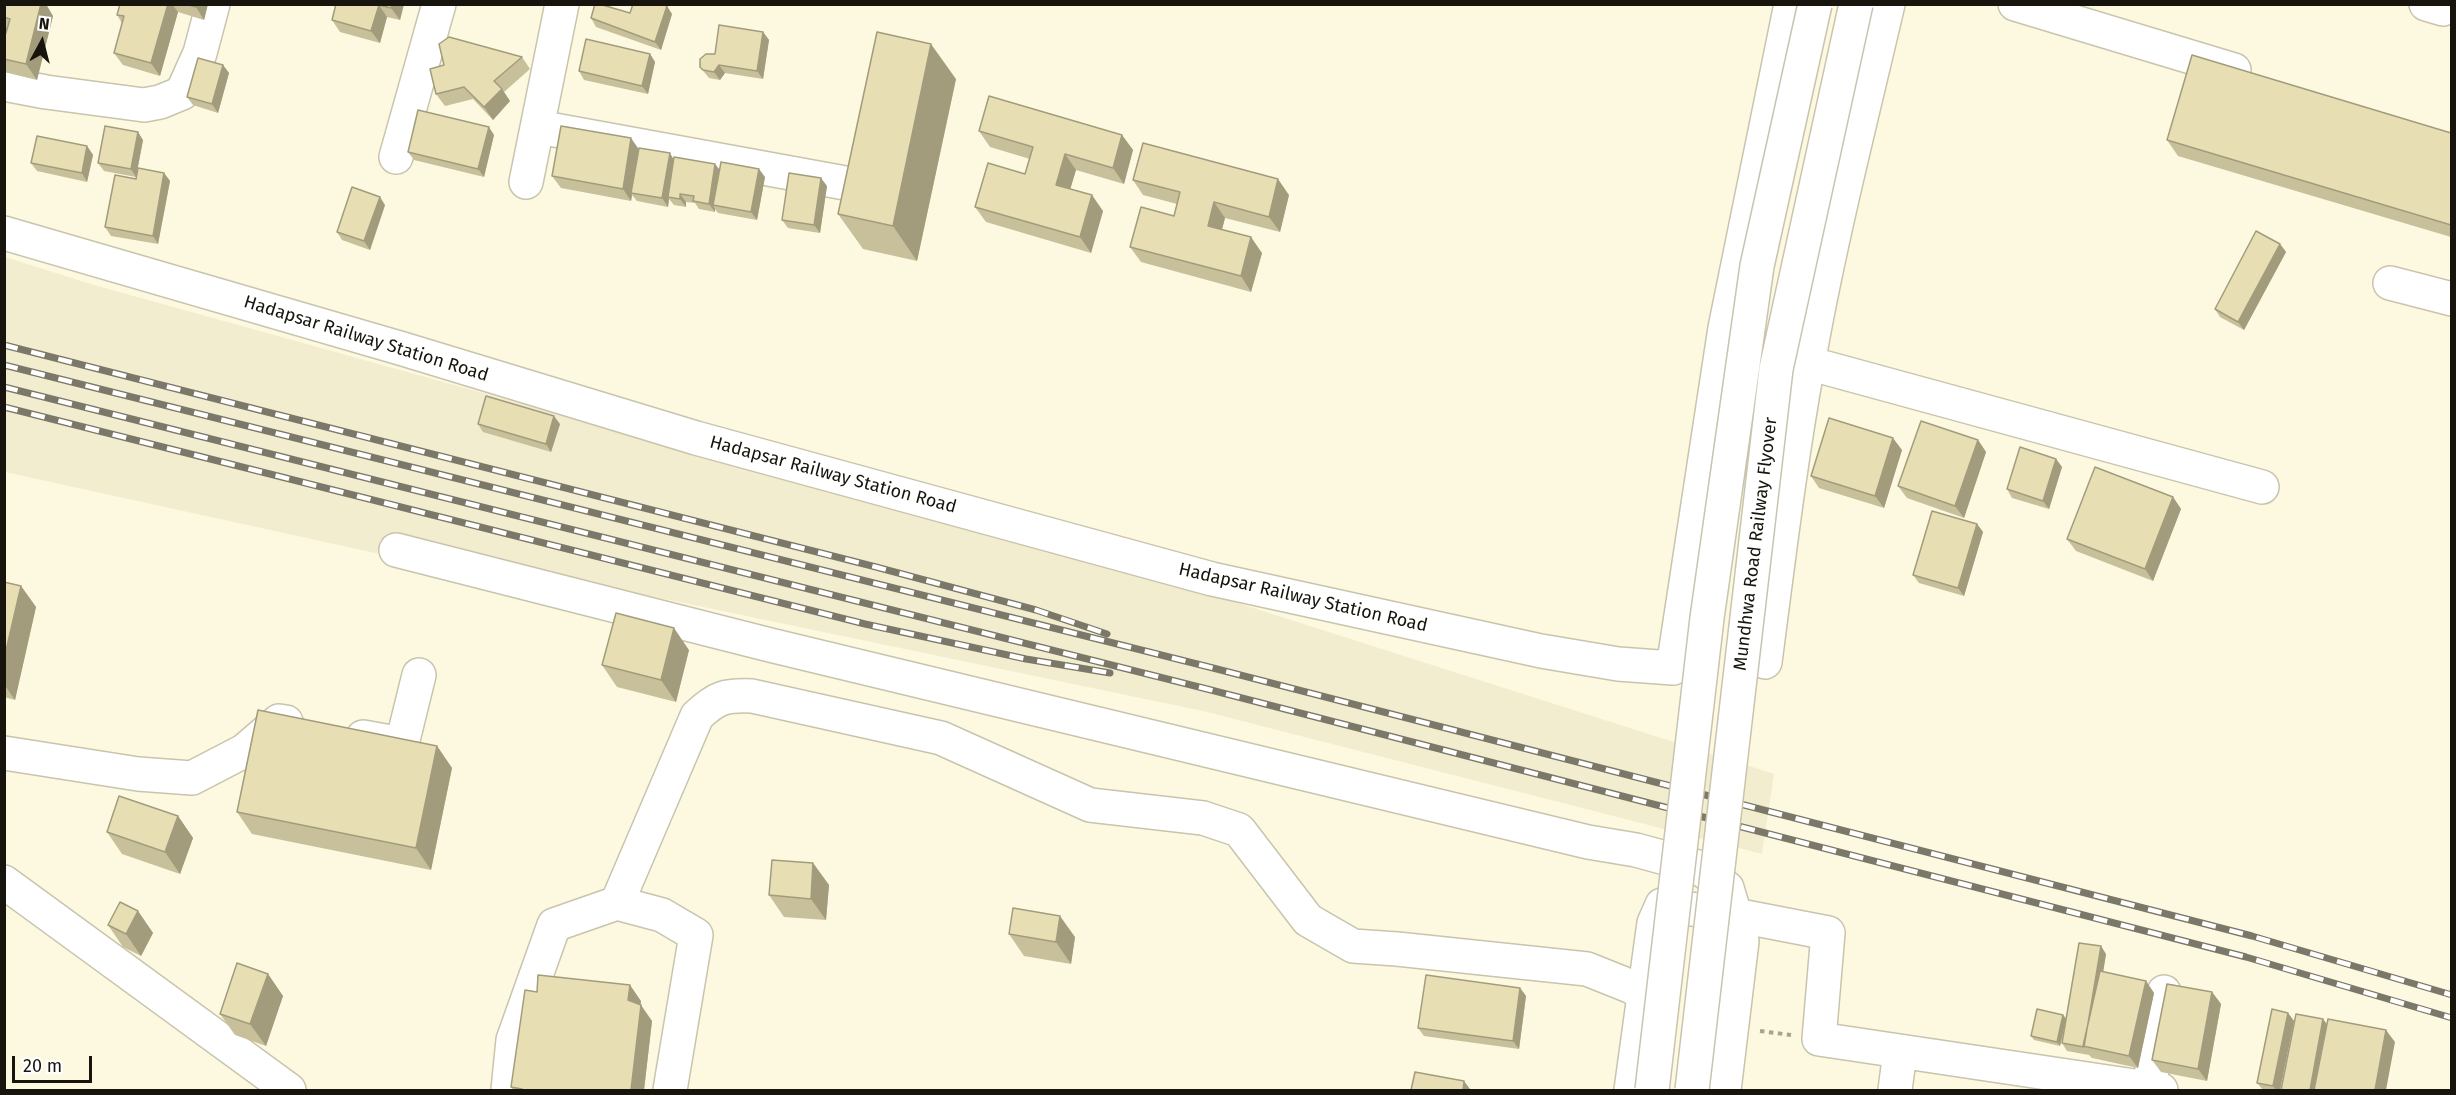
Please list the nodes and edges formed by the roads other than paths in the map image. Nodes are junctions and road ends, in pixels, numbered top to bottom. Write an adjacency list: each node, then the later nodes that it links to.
1 (213, 4): 10 (main road)
2 (439, 4): 13 (main road)
3 (562, 4): 11 (main road)
4 (1791, 4): 15 (main road, Hadapsar Railway Station Road)
5 (1815, 4): 34 (main road, Mundhwa Road Railway Flyover, bridge)
6 (1856, 4): 35 (main road, Mundhwa Road Railway Flyover, bridge)
7 (1888, 4): 18 (main road)
8 (2015, 4): 9 (main road)
9 (2268, 80)
10 (4, 84)
11 (538, 127): 12 (main road); 14 (main road)
12 (874, 152)
13 (396, 157)
14 (526, 182)
15 (4, 232)
16 (2390, 284): 17 (main road)
17 (2451, 299)
18 (1808, 363): 19 (main road); 21 (main road)
19 (2262, 487)
20 (396, 550): 26 (main road)
21 (1765, 662)
22 (419, 675): 23 (main road)
23 (4, 753)
24 (4, 882): 30 (main road)
25 (617, 903): 28 (main road); 31 (main road); 32 (main road)
26 (1735, 915): 28 (main road); 29 (main road); 36 (main road)
27 (2164, 992): 38 (main road)
28 (1645, 996): 33 (main road)
29 (1900, 1052): 37 (main road); 38 (main road)
30 (289, 1090)
31 (508, 1090)
32 (670, 1090)
33 (1631, 1090)
34 (1652, 1090)
35 (1692, 1090)
36 (1724, 1090)
37 (1895, 1090)
38 (2155, 1090)

